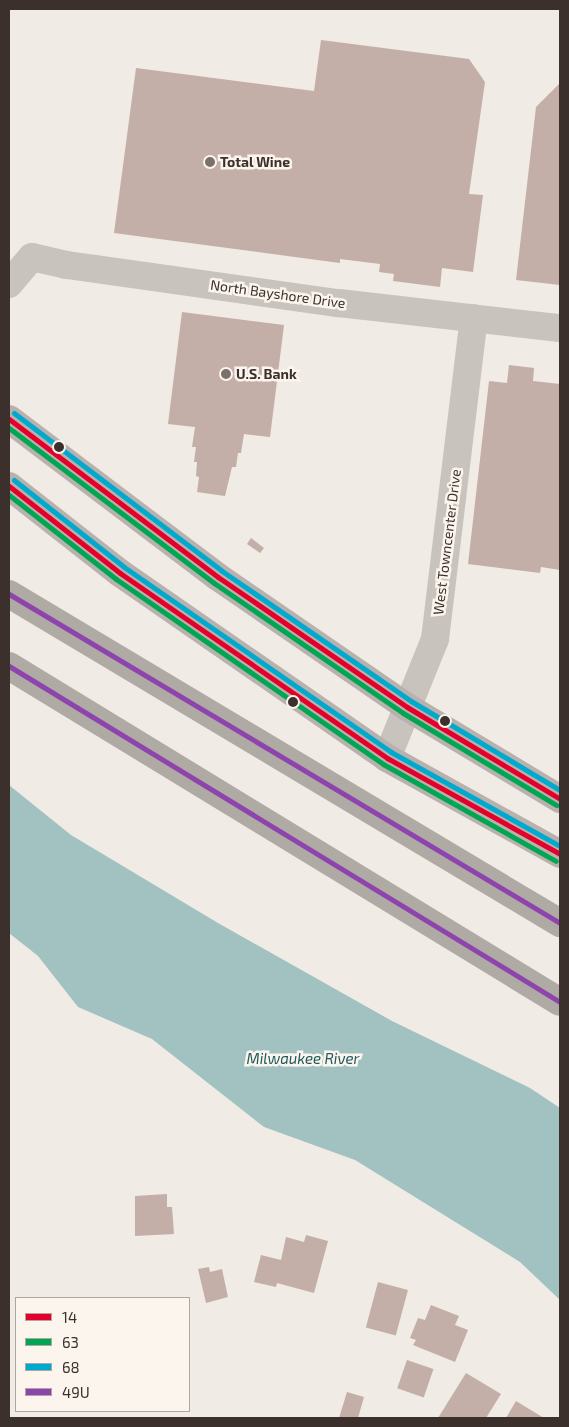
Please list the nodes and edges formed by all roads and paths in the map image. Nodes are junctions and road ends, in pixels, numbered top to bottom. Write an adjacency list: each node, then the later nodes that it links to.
1 (9, 284): 2 (street, North Bayshore Drive)
2 (474, 318): 3 (street, North Bayshore Drive); 8 (street, West Towncenter Drive)
3 (560, 328)
4 (9, 419): 8 (main road)
5 (9, 486): 9 (main road)
6 (9, 594): 12 (highway)
7 (9, 666): 13 (highway)
8 (407, 706): 9 (street, West Towncenter Drive); 10 (main road)
9 (387, 758): 11 (main road)
10 (560, 799)
11 (560, 854)
12 (560, 923)
13 (560, 1002)

